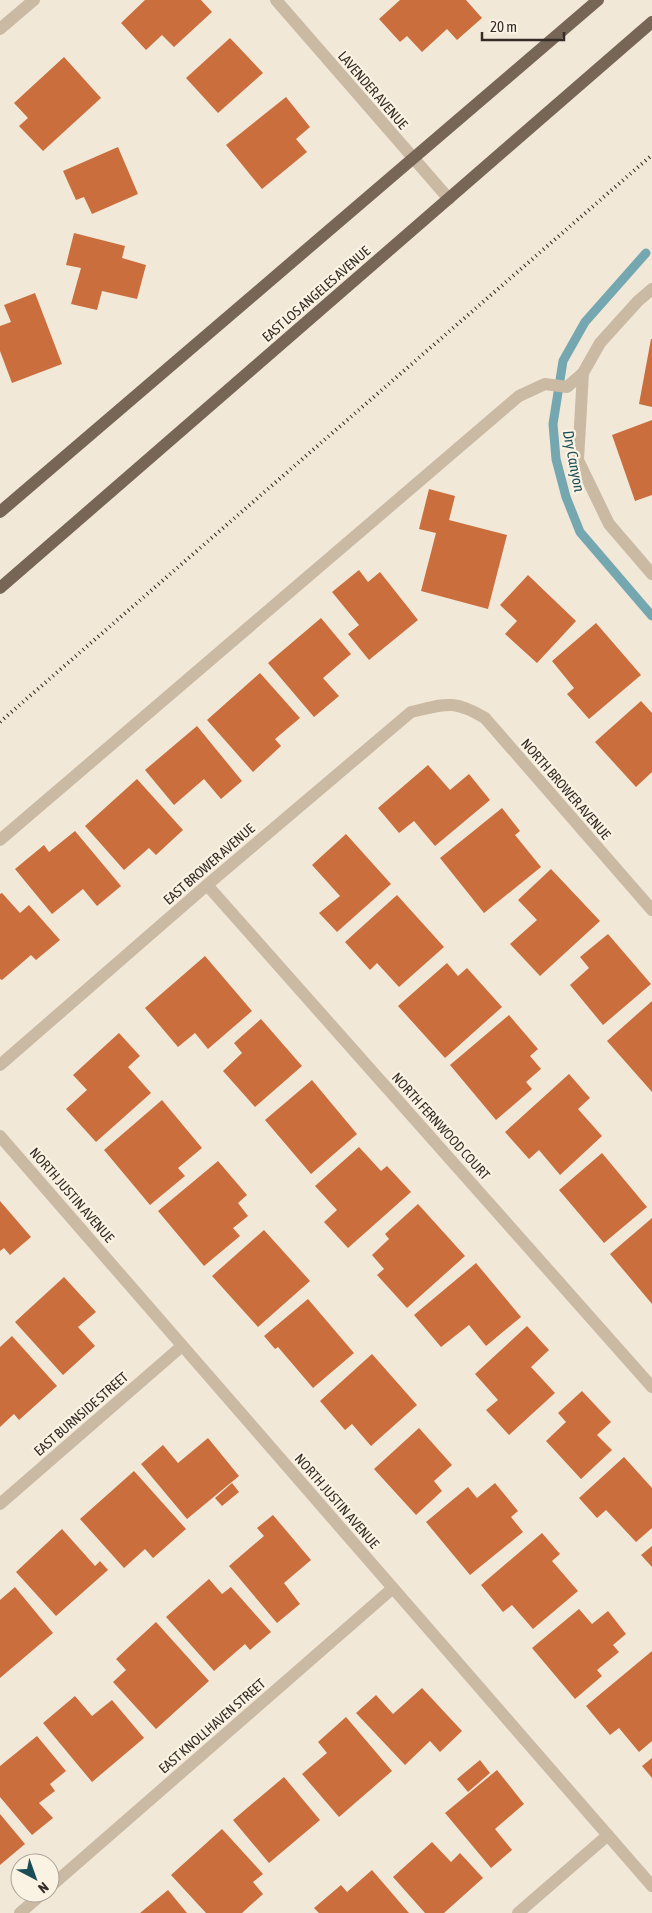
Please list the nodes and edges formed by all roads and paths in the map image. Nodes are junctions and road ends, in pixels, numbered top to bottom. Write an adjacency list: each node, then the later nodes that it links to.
1 (34, 0): 5 (street)
2 (276, 0): 6 (street, LAVENDER AVENUE)
3 (598, 0): 6 (main road)
4 (652, 22): 7 (main road, EAST LOS ANGELES AVENUE)
5 (0, 29)
6 (414, 159): 7 (street, LAVENDER AVENUE); 10 (main road)
7 (448, 199): 12 (main road, EAST LOS ANGELES AVENUE)
8 (652, 289): 9 (street)
9 (584, 373): 11 (street); 14 (street)
10 (0, 512)
11 (652, 574)
12 (0, 588)
13 (447, 704): 15 (street, EAST BROWER AVENUE); 16 (street, NORTH BROWER AVENUE)
14 (0, 840)
15 (207, 885): 17 (street, EAST BROWER AVENUE); 20 (street, NORTH FERNWOOD COURT)
16 (652, 910)
17 (0, 1065)
18 (0, 1136): 19 (street, NORTH JUSTIN AVENUE)
19 (182, 1346): 21 (street, EAST BURNSIDE STREET); 22 (street, NORTH JUSTIN AVENUE)
20 (652, 1387)
21 (0, 1504)
22 (393, 1588): 23 (street, NORTH JUSTIN AVENUE); 24 (street, EAST KNOLLHAVEN STREET)
23 (608, 1835): 25 (street, NORTH JUSTIN AVENUE); 28 (street)
24 (60, 1878)
25 (652, 1886)
26 (32, 1903): 27 (street)
27 (20, 1913)
28 (518, 1913)

